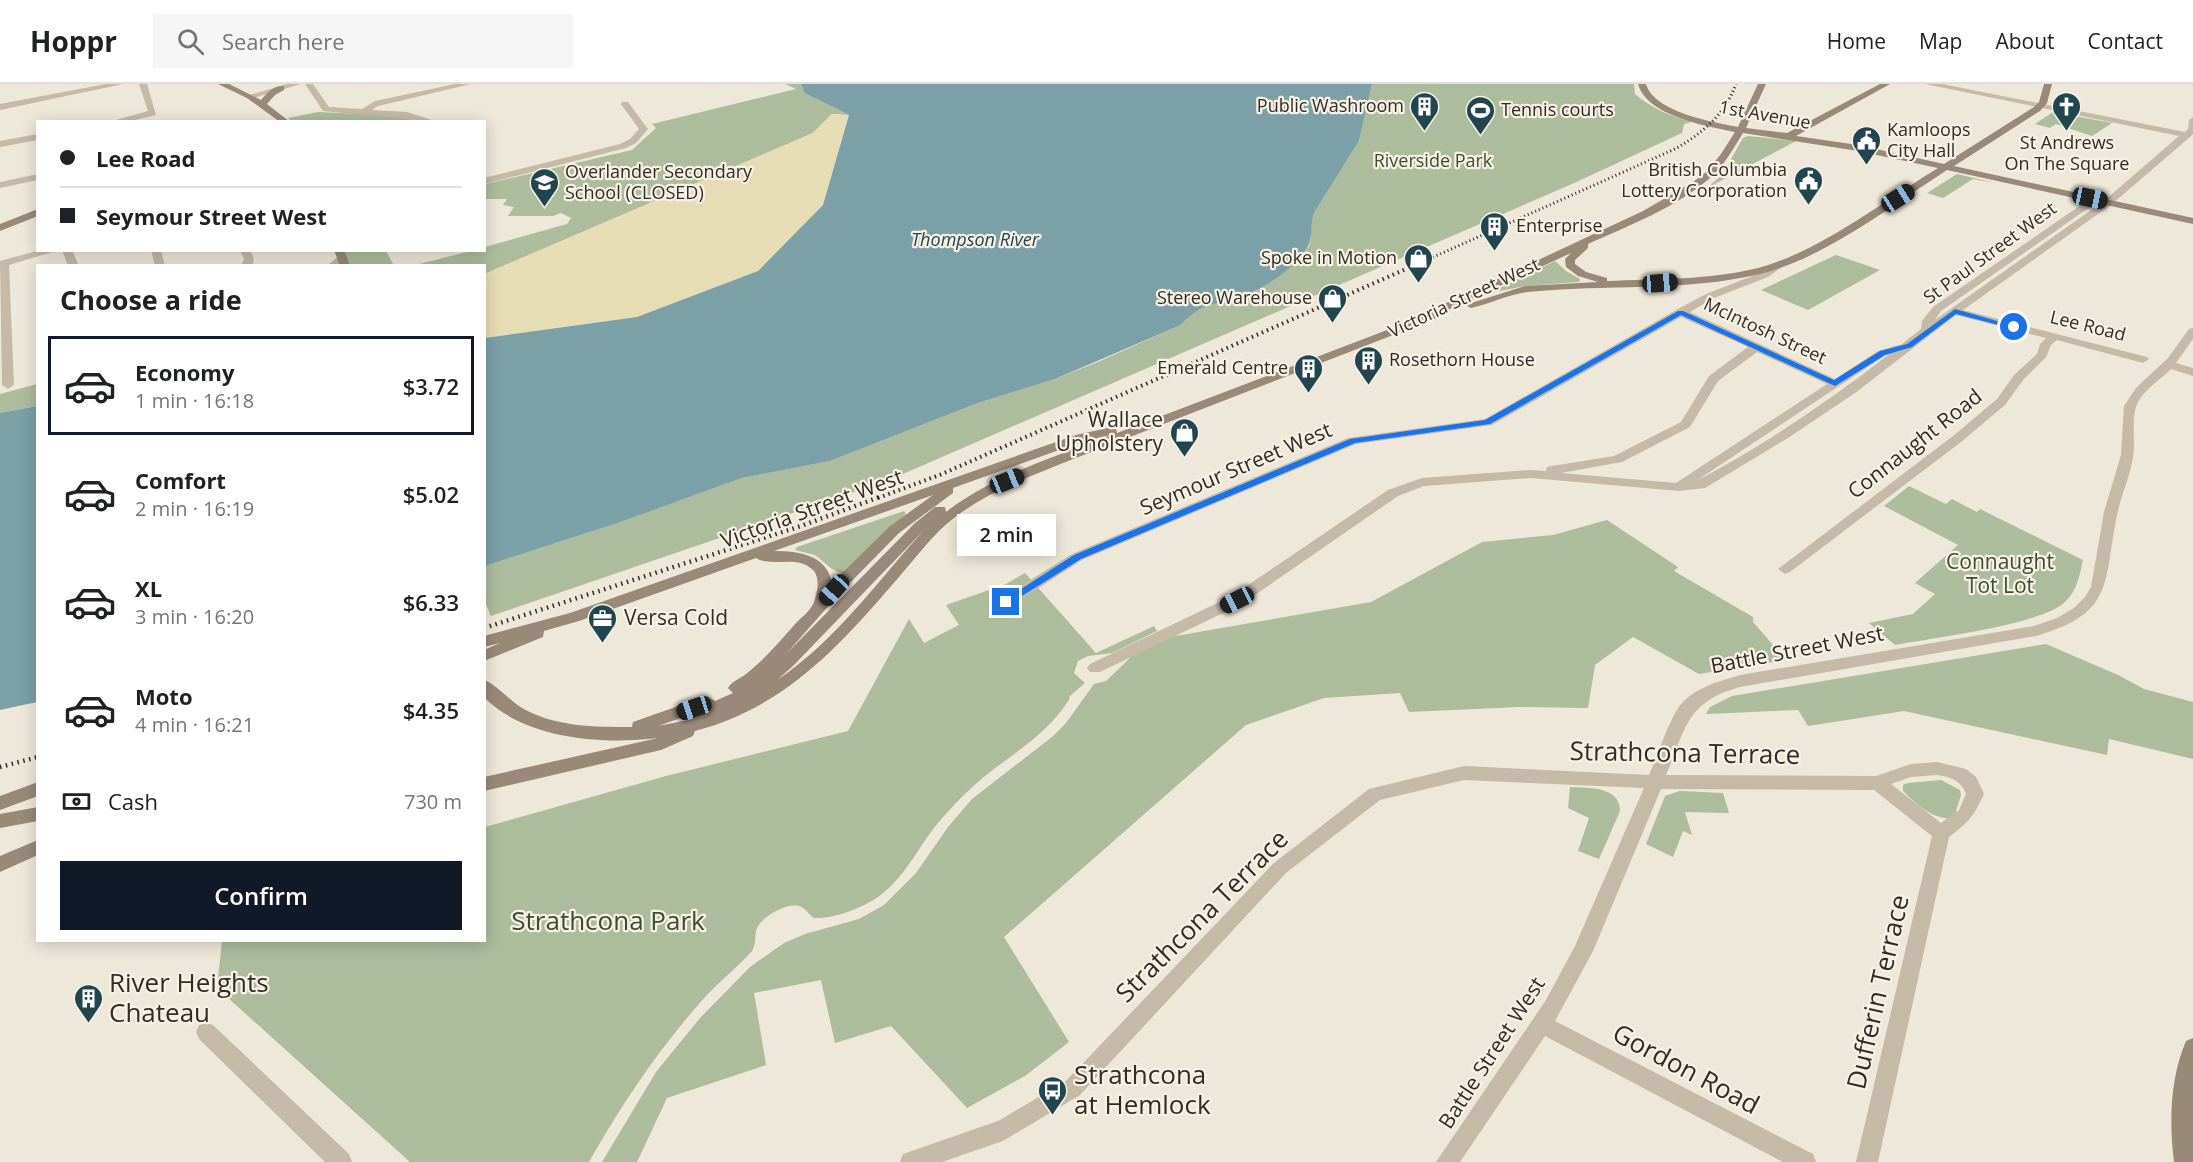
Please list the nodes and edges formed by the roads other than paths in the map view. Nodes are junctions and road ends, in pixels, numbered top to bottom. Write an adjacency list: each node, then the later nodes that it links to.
1 (119, 84): 17 (street)
2 (143, 84): 20 (street)
3 (222, 84): 12 (main road)
4 (297, 84): 13 (street)
5 (309, 84): 19 (street)
6 (468, 84): 19 (street)
7 (1642, 84): 25 (main road)
8 (1762, 84): 25 (main road, Victoria Street West)
9 (1886, 84): 27 (main road)
10 (1929, 84): 16 (street)
11 (2048, 84): 16 (main road)
12 (234, 86): 14 (main road)
13 (281, 88): 14 (street); 18 (main road)
14 (250, 96): 18 (main road)
15 (625, 104): 34 (street)
16 (2040, 106): 28 (street); 32 (main road, Seymour Street West)
17 (0, 107)
18 (266, 107): 21 (main road); 22 (main road)
19 (363, 112): 23 (street)
20 (122, 120)
21 (270, 120)
22 (283, 120)
23 (427, 120)
24 (2193, 120): 28 (street)
25 (1740, 128): 26 (main road, 1st Avenue); 27 (main road, 1st Avenue); 40 (main road, Victoria Street West)
26 (1758, 133): 27 (main road); 30 (main road, 1st Avenue)
27 (1790, 134): 30 (main road, 1st Avenue)
28 (2187, 135): 36 (street)
29 (36, 137): 31 (street)
30 (1820, 142): 32 (main road, 1st Avenue)
31 (0, 144)
32 (1948, 167): 36 (main road, 1st Avenue); 43 (main road, Seymour Street West)
33 (36, 177): 35 (street)
34 (486, 181)
35 (0, 185)
36 (2109, 202): 38 (main road, 1st Avenue); 45 (street, St Paul Street West); 48 (street, St Paul Street West)
37 (36, 213): 39 (main road)
38 (2193, 221)
39 (0, 228)
40 (1607, 232): 44 (main road); 47 (main road, Victoria Street West)
41 (46, 252): 42 (street)
42 (2, 263): 57 (street)
43 (1781, 264): 44 (main road, Seymour Street West); 46 (street, Seymour Street West)
44 (1660, 283): 47 (main road, Seymour Street West)
45 (1955, 311): 48 (street, St Paul Street West); 50 (street, Lee Road)
46 (1680, 312): 52 (street, McIntosh Street); 65 (street, Seymour Street West)
47 (1433, 316): 58 (main road, Victoria Street West)
48 (1926, 331): 51 (street, St Paul Street West)
49 (2193, 331): 54 (street, Battle Street West)
50 (2054, 337): 53 (street, Lee Road); 64 (street, Connaught Road)
51 (1909, 345): 56 (street, St Paul Street West); 62 (street, St Paul Street West)
52 (1756, 347): 56 (street, McIntosh Street); 60 (street)
53 (2143, 358)
54 (2168, 365): 55 (street); 75 (street, Battle Street West)
55 (2193, 372)
56 (1835, 384): 62 (street, St Paul Street West)
57 (8, 385)
58 (1156, 421): 59 (main road, Victoria Street West); 72 (main road, Victoria Street West)
59 (1135, 426): 61 (main road, Victoria Street West); 73 (main road)
60 (1531, 474): 62 (street, St Paul Street West); 70 (street, St Paul Street West)
61 (963, 480): 63 (main road, Victoria Street West); 66 (main road)
62 (1679, 487)
63 (747, 556): 66 (main road); 67 (main road, Victoria Street West)
64 (1785, 569)
65 (1006, 602)
66 (819, 607): 73 (main road)
67 (574, 617): 68 (main road, Victoria Street West); 69 (main road)
68 (486, 641)
69 (486, 655)
70 (1095, 668)
71 (486, 688): 74 (main road, Victoria Street West)
72 (728, 715): 74 (main road, Victoria Street West); 77 (main road, Victoria Street West)
73 (639, 726): 74 (main road)
74 (611, 733)
75 (1654, 782): 76 (street, Strathcona Terrace); 85 (street, Battle Street West); 89 (street, Strathcona Terrace)
76 (1878, 783): 82 (street); 82 (street, Strathcona Terrace)
77 (486, 784)
78 (36, 790): 79 (main road)
79 (0, 803)
80 (36, 814): 81 (main road)
81 (0, 821)
82 (1941, 833): 92 (street, Dufferin Terrace)
83 (36, 848): 84 (main road)
84 (0, 864)
85 (1541, 1024): 90 (street, Battle Street West); 91 (street, Gordon Road)
86 (206, 1032): 88 (street)
87 (2193, 1047): 93 (main road)
88 (341, 1162)
89 (911, 1162)
90 (1447, 1162)
91 (1805, 1162)
92 (1867, 1162)
93 (2185, 1162)

